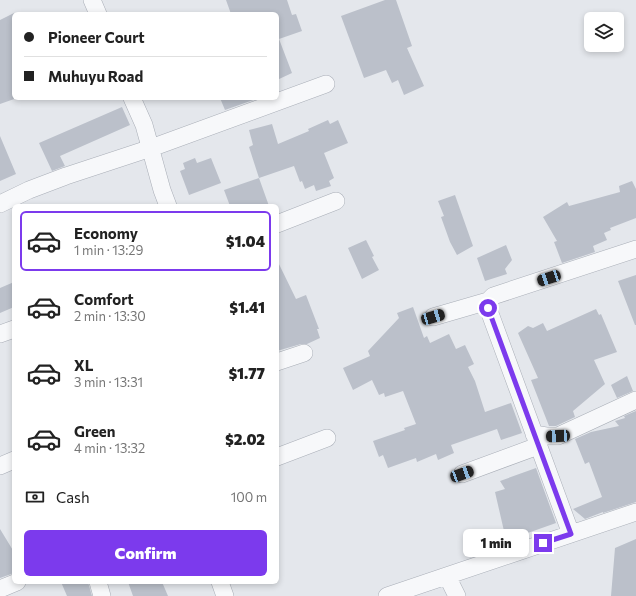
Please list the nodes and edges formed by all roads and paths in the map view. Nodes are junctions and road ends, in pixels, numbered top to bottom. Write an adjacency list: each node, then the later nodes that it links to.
1 (92, 0): 2 (street)
2 (97, 12)
3 (326, 84): 5 (street)
4 (133, 100): 5 (street)
5 (151, 148): 7 (street); 8 (street)
6 (336, 201): 9 (street)
7 (0, 204)
8 (167, 204)
9 (279, 223)
10 (636, 249): 11 (street)
11 (488, 301): 12 (street); 19 (street)
12 (433, 317)
13 (12, 329): 14 (street)
14 (0, 334)
15 (304, 353): 16 (street)
16 (279, 361)
17 (636, 400): 19 (street)
18 (327, 438): 20 (street)
19 (536, 440): 23 (street); 25 (street)
20 (279, 455)
21 (12, 461): 22 (street)
22 (0, 466)
23 (462, 474)
24 (636, 512): 25 (street)
25 (571, 534): 26 (street)
26 (447, 576): 33 (street); 34 (street)
27 (13, 584): 30 (street)
28 (99, 584): 31 (street)
29 (221, 584): 32 (street)
30 (0, 590)
31 (102, 596)
32 (225, 596)
33 (388, 596)
34 (457, 596)

